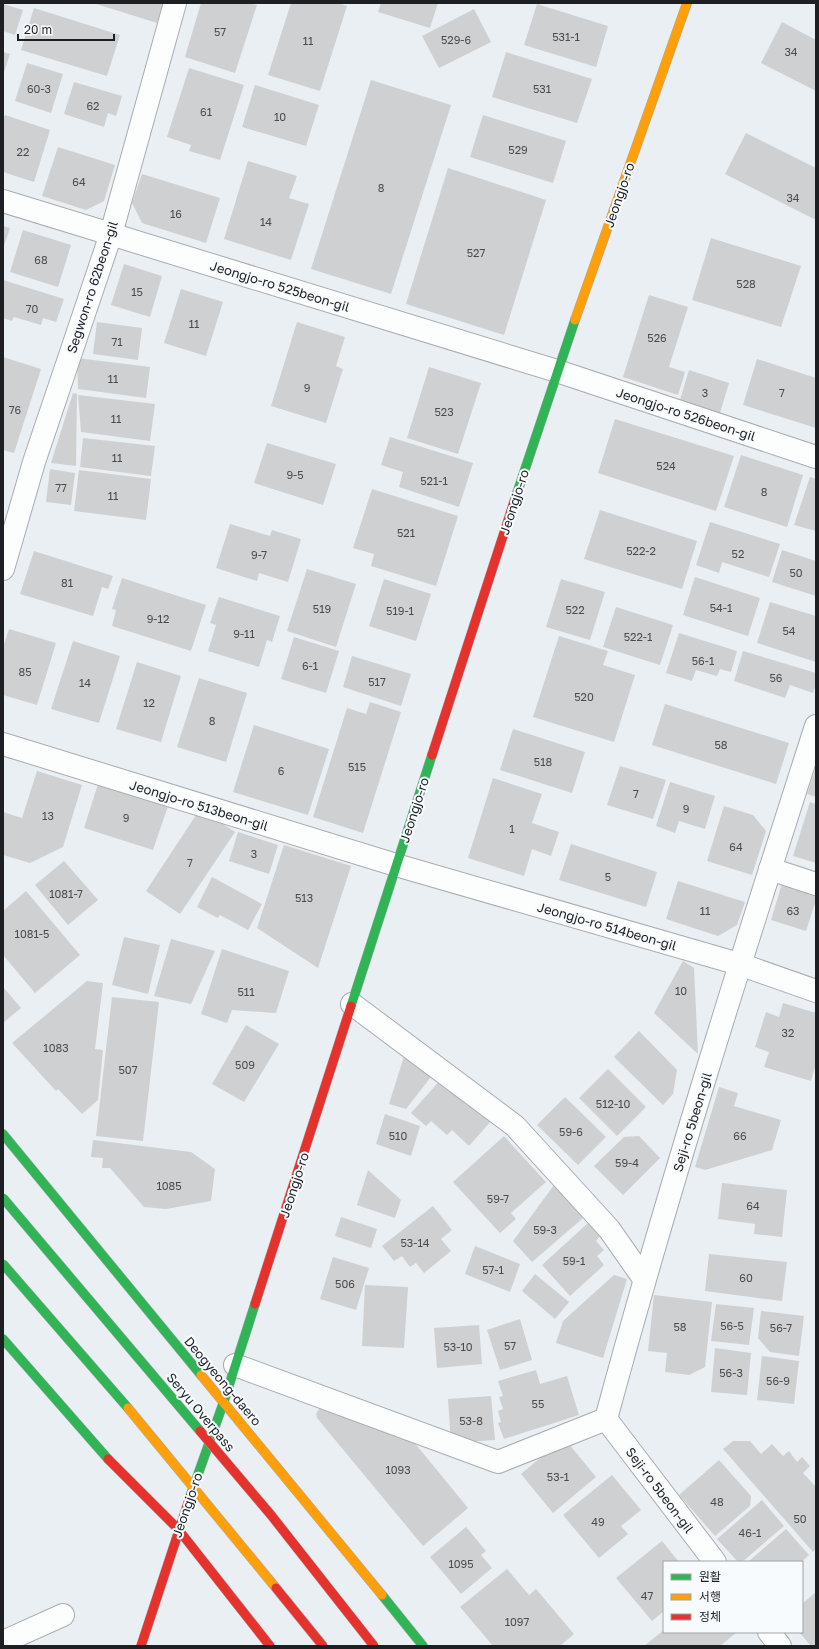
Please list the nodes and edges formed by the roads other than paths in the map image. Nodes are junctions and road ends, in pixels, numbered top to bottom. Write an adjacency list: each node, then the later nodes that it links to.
1 (175, 3): 4 (street, Segwon-ro 62beon-gil)
2 (687, 3): 5 (main road, Jeongjo-ro)
3 (3, 201): 4 (street, Jeongjo-ro 525beon-gil)
4 (111, 234): 5 (street, Jeongjo-ro 525beon-gil); 7 (street, Segwon-ro 62beon-gil)
5 (557, 371): 6 (street, Jeongjo-ro 526beon-gil); 10 (main road, Jeongjo-ro)
6 (816, 457)
7 (3, 568)
8 (816, 726): 11 (street, Seji-ro 5beon-gil)
9 (3, 744): 10 (street, Jeongjo-ro 513beon-gil)
10 (396, 865): 13 (street, Jeongjo-ro 514beon-gil); 15 (main road, Jeongjo-ro)
11 (770, 868): 12 (street); 13 (street, Seji-ro 5beon-gil)
12 (816, 884)
13 (739, 964): 14 (street, Jeongjo-ro 514beon-gil); 19 (street, Seji-ro 5beon-gil)
14 (816, 990)
15 (352, 1004): 19 (street); 21 (main road, Jeongjo-ro)
16 (3, 1134): 22 (main road, Deogyeong-daero)
17 (3, 1198): 32 (main road, Seryu Overpass, bridge)
18 (3, 1264): 31 (main road, bridge)
19 (644, 1279): 23 (street, Seji-ro 5beon-gil)
20 (3, 1339): 24 (main road)
21 (236, 1365): 22 (main road, Jeongjo-ro); 23 (street)
22 (224, 1402): 24 (main road, Jeongjo-ro); 33 (main road, Deogyeong-daero)
23 (606, 1419): 25 (street, Seji-ro 5beon-gil)
24 (178, 1529): 29 (main road, Jeongjo-ro); 30 (main road)
25 (714, 1561)
26 (63, 1615): 28 (street)
27 (770, 1633): 34 (street)
28 (3, 1642)
29 (141, 1646)
30 (270, 1646)
31 (323, 1646)
32 (374, 1646)
33 (423, 1646)
34 (780, 1646)

